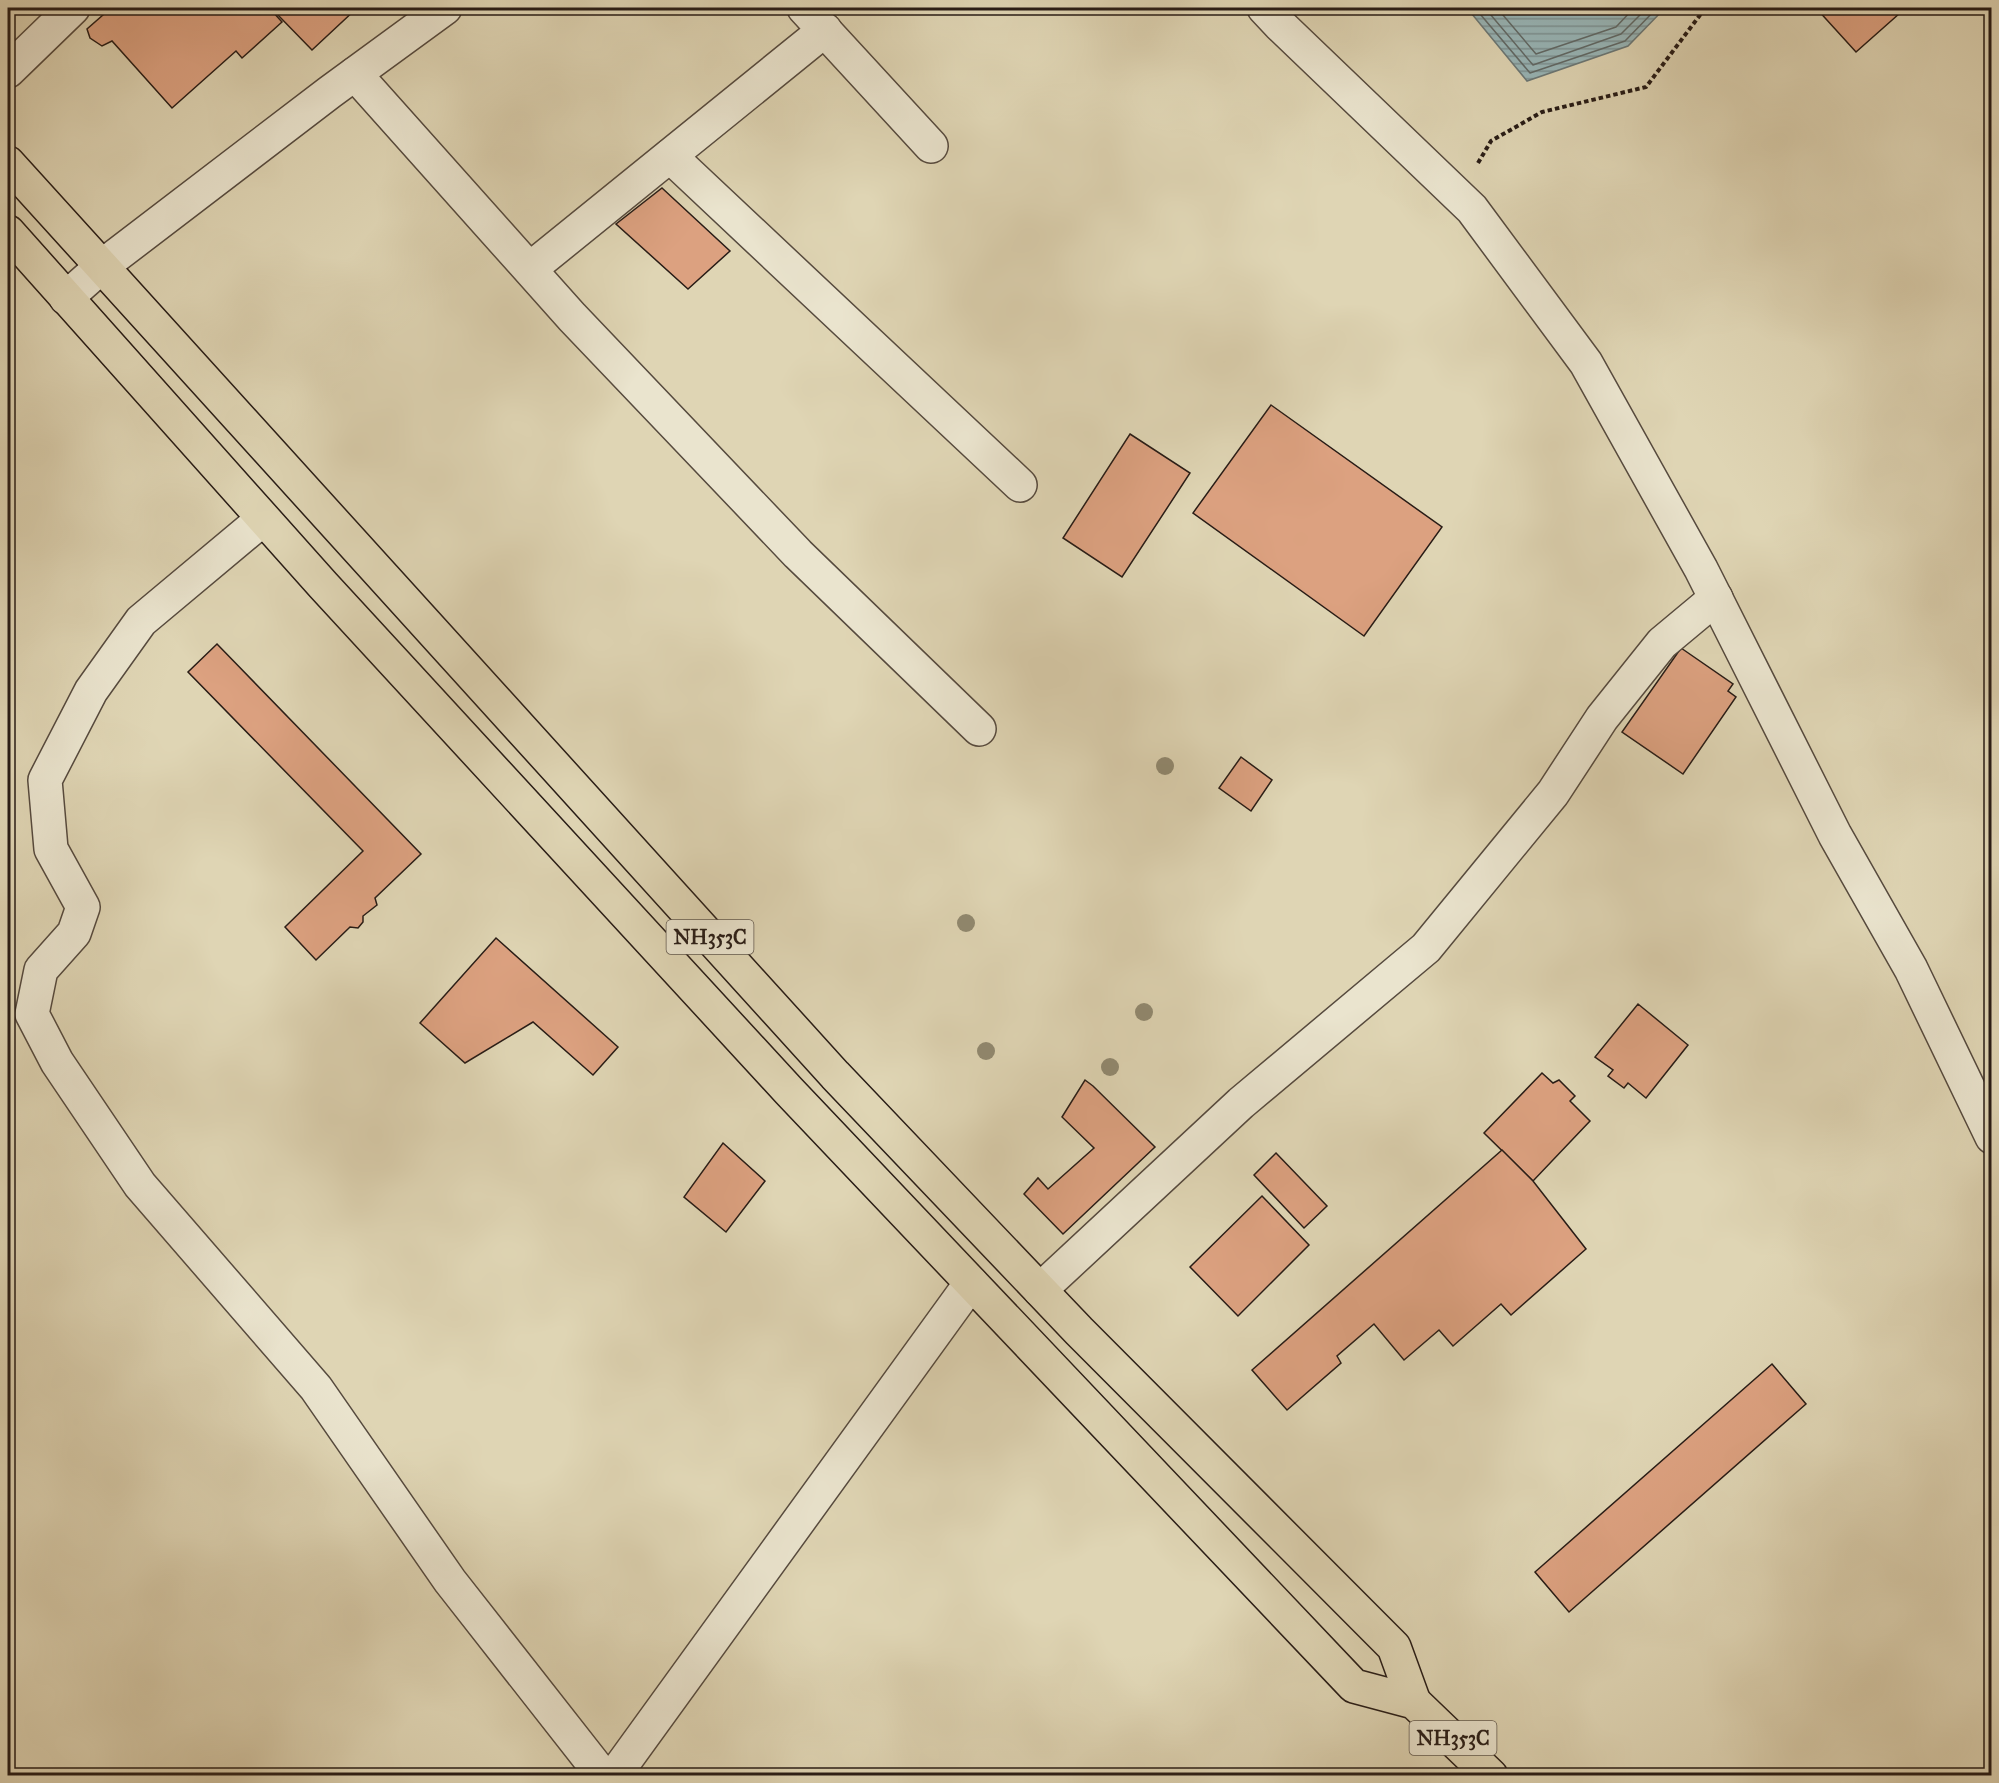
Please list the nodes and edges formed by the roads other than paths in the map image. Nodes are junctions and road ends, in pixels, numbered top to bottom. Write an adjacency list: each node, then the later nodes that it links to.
1 (73, 8): 5 (street)
2 (445, 8): 6 (street)
3 (1264, 8): 16 (street)
4 (814, 19): 7 (street); 8 (street)
5 (8, 71)
6 (355, 74): 11 (street); 12 (street)
7 (931, 146)
8 (670, 156): 12 (street); 14 (street)
9 (8, 163): 11 (highway, NH353C)
10 (8, 232): 13 (highway, NH353C)
11 (102, 267): 13 (street); 20 (highway, NH353C)
12 (530, 269): 17 (street)
13 (66, 298): 15 (highway, NH353C)
14 (1020, 485)
15 (263, 519): 19 (highway, NH353C); 22 (street)
16 (1716, 598): 18 (street); 20 (street)
17 (979, 729)
18 (1992, 1137)
19 (971, 1283): 21 (highway, NH353C); 23 (street)
20 (1040, 1290): 21 (highway, NH353C)
21 (1414, 1702): 24 (highway, NH353C)
22 (603, 1776)
23 (615, 1776)
24 (1491, 1776)

